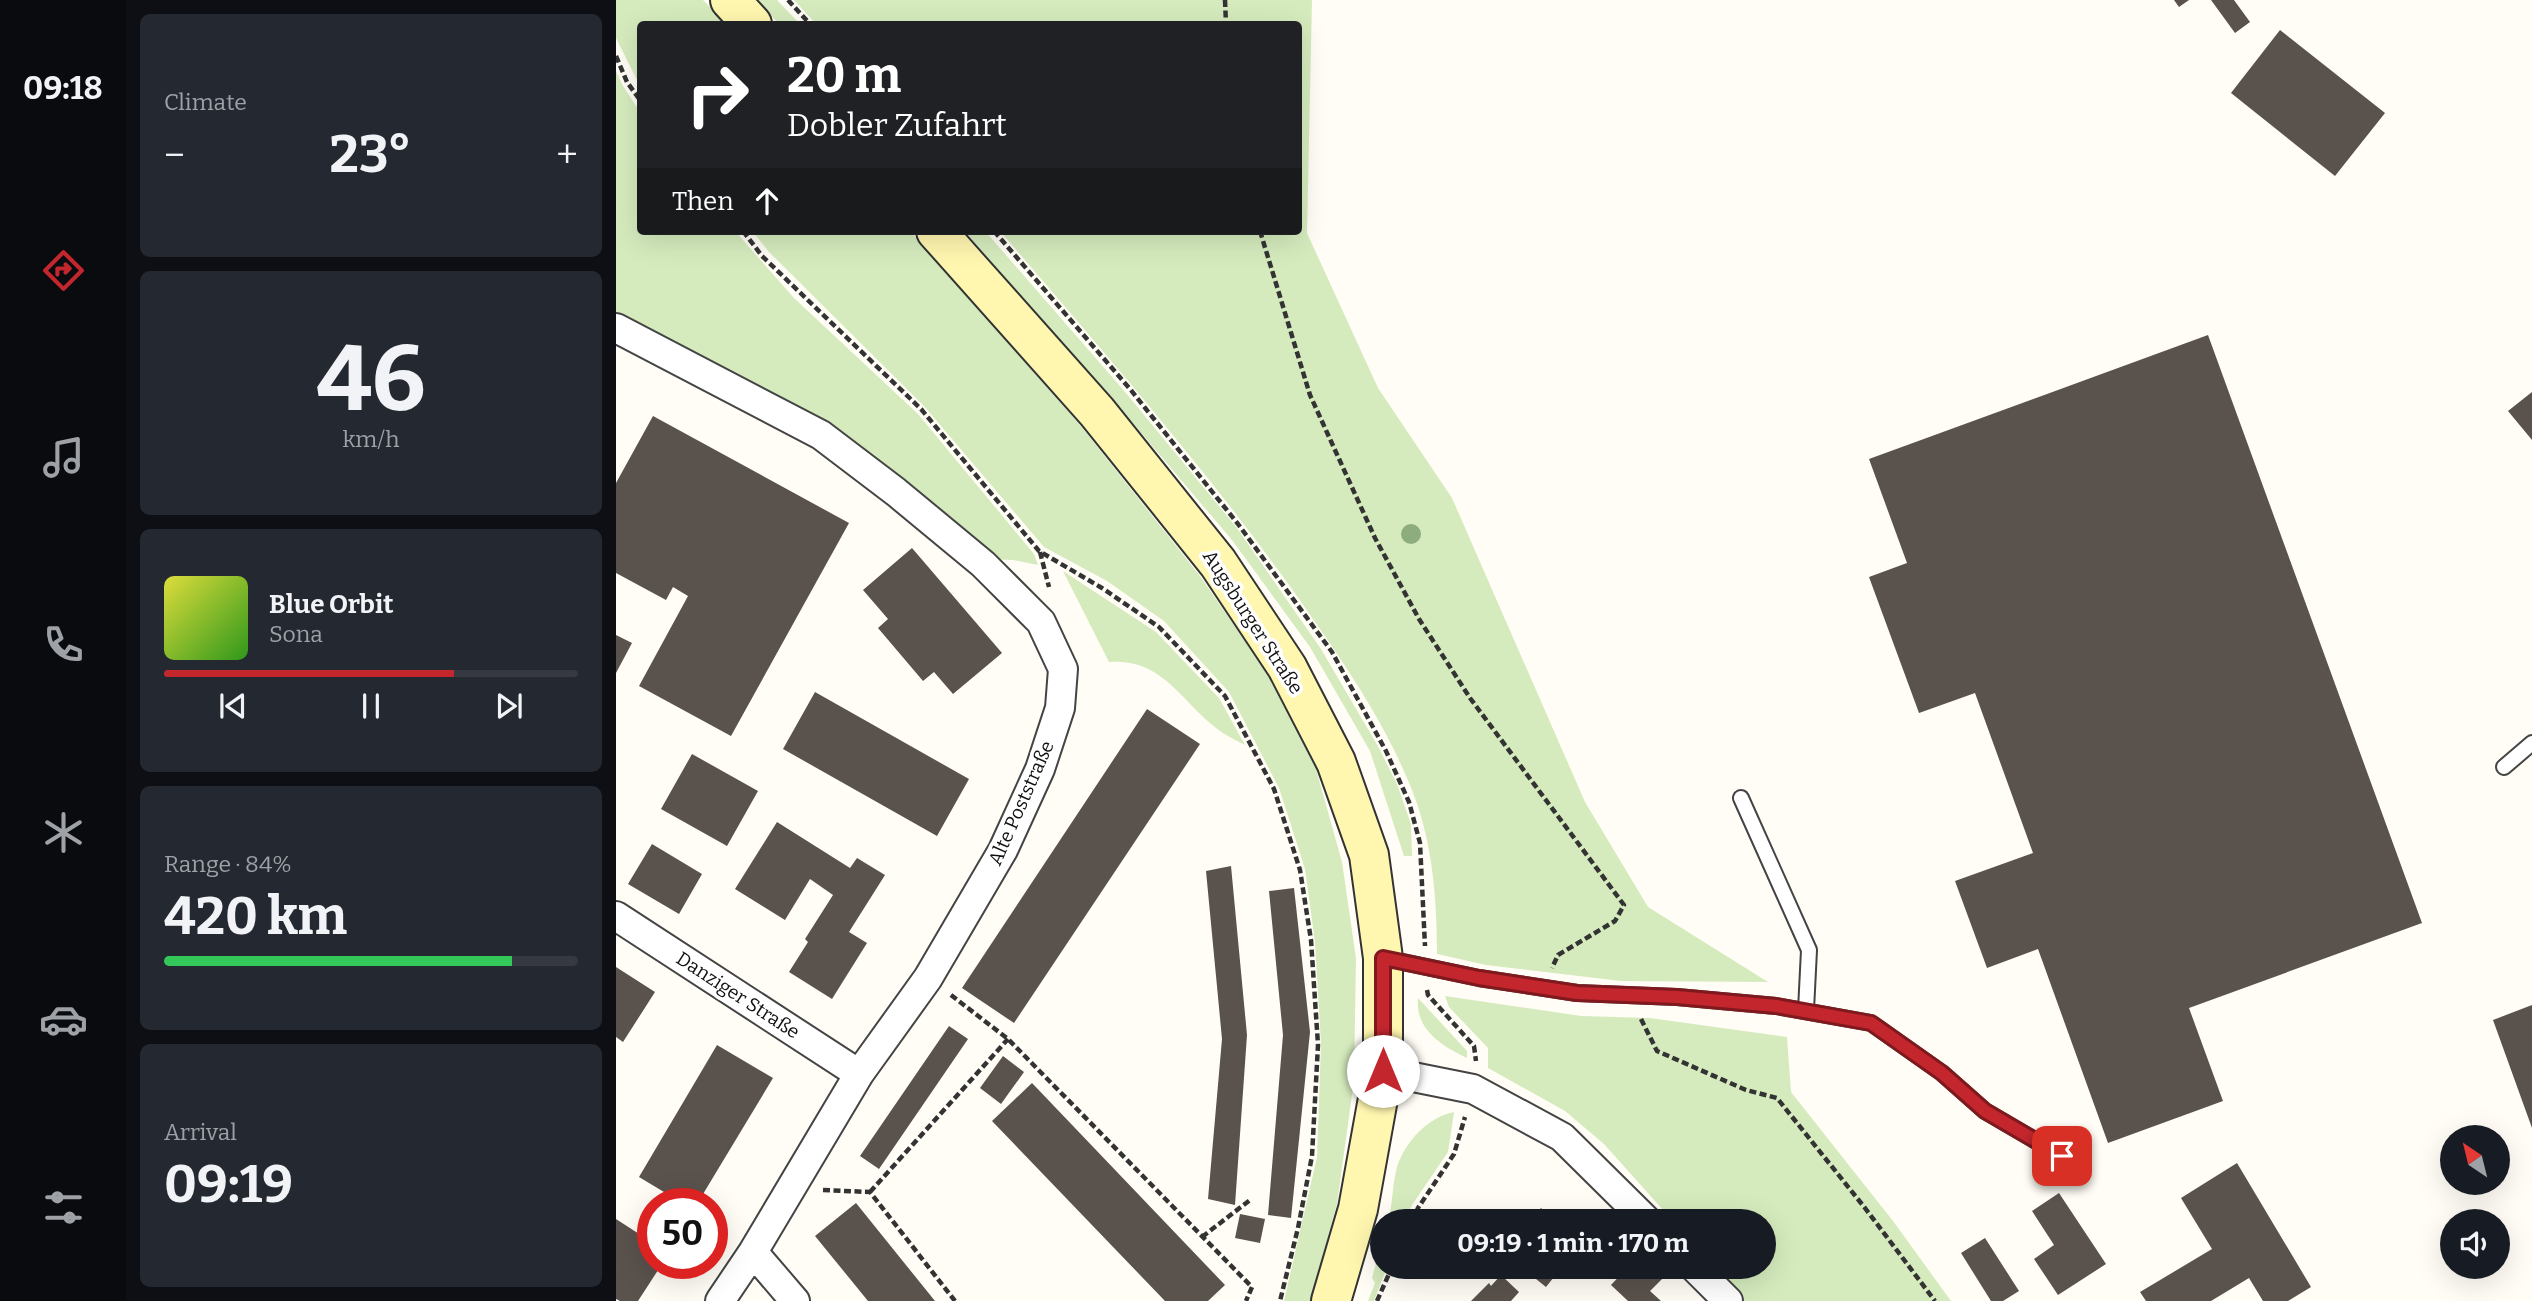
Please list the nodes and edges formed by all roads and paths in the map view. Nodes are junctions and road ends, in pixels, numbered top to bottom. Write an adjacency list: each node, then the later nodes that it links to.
1 (730, 0): 4 (main road)
2 (788, 0): 5 (path)
3 (1225, 0): 6 (path)
4 (749, 21)
5 (807, 21)
6 (1226, 21)
7 (616, 56): 8 (path)
8 (637, 96)
9 (746, 235): 40 (path)
10 (940, 235): 17 (main road, Augsburger Straße)
11 (1261, 235): 19 (path)
12 (616, 328): 18 (street, Alte Poststraße)
13 (2532, 743): 14 (lane)
14 (2504, 767)
15 (1741, 798): 21 (lane)
16 (616, 916): 24 (street, Danziger Straße)
17 (1383, 958): 19 (lane); 23 (main road, Augsburger Straße)
18 (928, 978): 22 (path); 24 (street, Alte Poststraße)
19 (1543, 988): 20 (lane)
20 (1630, 995): 21 (lane); 44 (path)
21 (1806, 1010): 26 (lane)
22 (1008, 1039): 28 (path); 32 (path)
23 (1383, 1071): 25 (street); 41 (main road, Augsburger Straße)
24 (859, 1074): 27 (street, Alte Poststraße)
25 (1473, 1089): 30 (path); 31 (street)
26 (2062, 1156)
27 (791, 1190): 28 (path); 33 (street, Alte Poststraße)
28 (870, 1192): 38 (path)
29 (1250, 1200): 32 (path)
30 (1418, 1209)
31 (1635, 1209)
32 (1202, 1237): 39 (path)
33 (753, 1251): 36 (street, Alte Poststraße); 37 (street)
34 (1387, 1279): 42 (path)
35 (1706, 1279): 43 (street)
36 (720, 1301)
37 (795, 1301)
38 (955, 1301)
39 (1246, 1301)
40 (1280, 1301)
41 (1331, 1301)
42 (1377, 1301)
43 (1728, 1301)
44 (1935, 1301)

